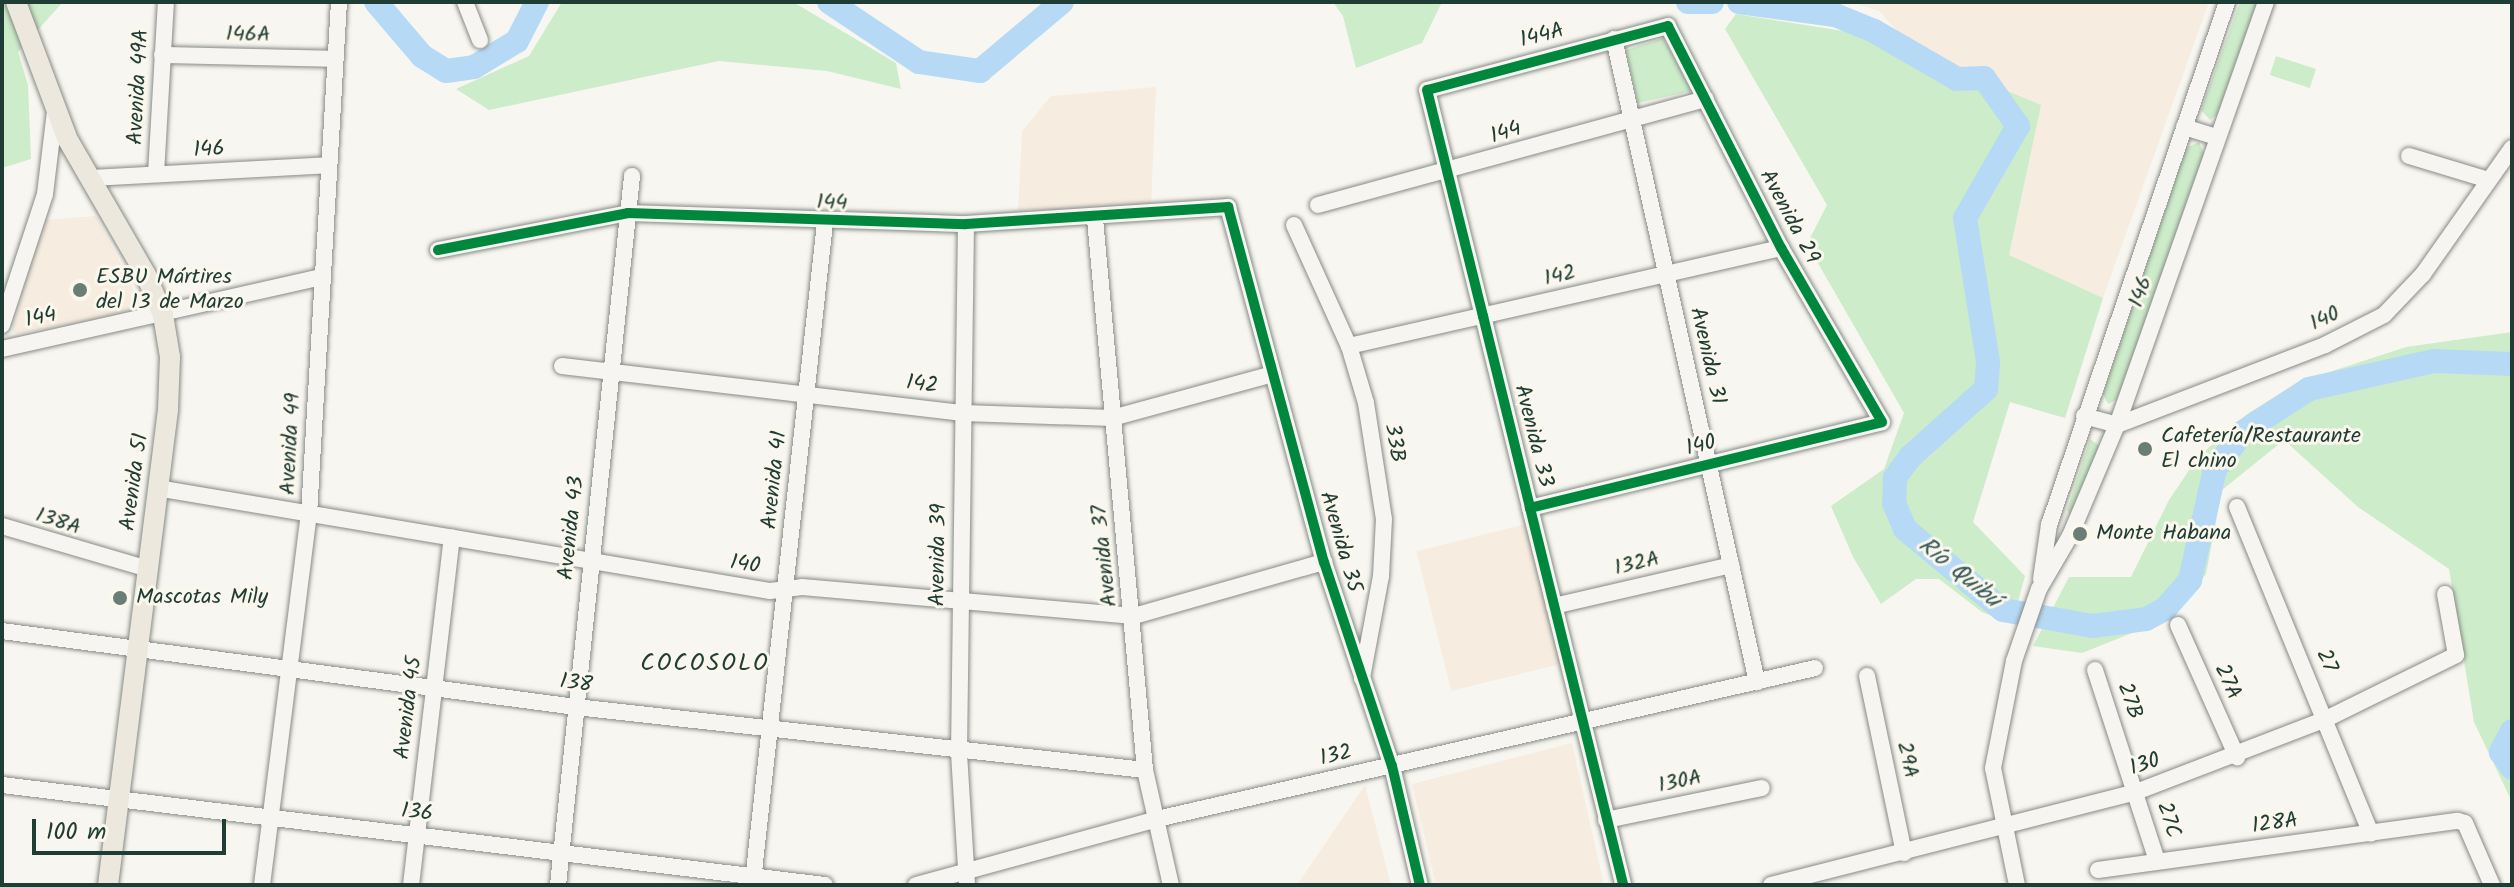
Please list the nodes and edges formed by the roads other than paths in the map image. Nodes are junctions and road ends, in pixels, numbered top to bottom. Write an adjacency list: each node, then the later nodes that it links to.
1 (16, 2): 14 (main road, Avenida 51)
2 (166, 2): 10 (street, Avenida 49A)
3 (339, 2): 11 (street, Avenida 49)
4 (465, 2): 9 (street)
5 (2227, 2): 16 (street, 146)
6 (2266, 2): 17 (street, 146)
7 (1668, 26): 8 (street, 144A); 13 (street, Avenida 29)
8 (1614, 39): 12 (street, 144A); 15 (street, Avenida 31)
9 (480, 40)
10 (162, 55): 11 (street, 146A); 22 (street, Avenida 49A)
11 (334, 59): 20 (street, Avenida 49)
12 (1427, 90): 21 (street, Avenida 33)
13 (1706, 99): 15 (street, 144); 33 (street, Avenida 29)
14 (55, 111): 24 (main road, Avenida 51); 39 (street)
15 (1631, 118): 21 (street, 144); 35 (street, Avenida 31)
16 (2184, 127): 17 (street); 47 (street, 146)
17 (2217, 137): 50 (street, 146)
18 (2512, 148): 25 (street, 140)
19 (2409, 156): 25 (street)
20 (329, 165): 22 (street, 146); 36 (street, Avenida 49)
21 (1447, 173): 26 (street, 144); 38 (street, Avenida 33)
22 (156, 174): 24 (street, 146)
23 (632, 176): 28 (street, Avenida 43)
24 (90, 178): 37 (main road, Avenida 51)
25 (2485, 179): 50 (street, 140)
26 (1318, 205)
27 (1228, 207): 29 (street, 144); 44 (street, Avenida 35)
28 (628, 213): 30 (street, 144); 34 (street, 144); 43 (street, Avenida 43)
29 (1095, 219): 31 (street, 144); 48 (street, Avenida 37)
30 (825, 223): 31 (street, 144); 45 (street, Avenida 41)
31 (966, 224): 46 (street, Avenida 39)
32 (1294, 225): 40 (street, 33B)
33 (1781, 248): 35 (street, 142); 49 (street, Avenida 29)
34 (438, 250)
35 (1666, 274): 38 (street, 142); 51 (street, Avenida 31)
36 (322, 277): 37 (street, 144); 55 (street, Avenida 49)
37 (163, 315): 41 (street, 144); 52 (main road, Avenida 51)
38 (1483, 316): 40 (street, 142); 54 (street, Avenida 33)
39 (2, 325)
40 (1349, 346): 75 (street, 33B)
41 (2, 349)
42 (562, 366): 43 (street, 142)
43 (610, 370): 45 (street, 142); 58 (street, Avenida 43)
44 (1273, 374): 48 (street, 142); 59 (street, Avenida 35)
45 (806, 393): 46 (street, 142); 62 (street, Avenida 41)
46 (963, 413): 48 (street, 142); 65 (street, Avenida 39)
47 (2084, 416): 50 (street); 63 (street, 146)
48 (1112, 418): 67 (street, Avenida 37)
49 (1882, 422): 51 (street, 140)
50 (2117, 425): 63 (street, 146)
51 (1708, 464): 54 (street, 140); 60 (street, Avenida 31)
52 (157, 488): 55 (street, 140); 61 (main road, Avenida 51)
53 (2237, 507): 79 (street, 27)
54 (1530, 508): 66 (street, Avenida 33)
55 (309, 514): 57 (street, 140); 72 (street, Avenida 49)
56 (2, 526): 61 (street, 138A)
57 (452, 537): 58 (street, 140); 77 (street, Avenida 45)
58 (591, 561): 62 (street, 140); 78 (street, Avenida 43)
59 (1324, 562): 67 (street, 140); 75 (street, Avenida 35)
60 (1731, 565): 66 (street, 132A); 76 (street, Avenida 31)
61 (148, 569): 70 (main road, Avenida 51)
62 (785, 589): 65 (street, 140); 81 (street, Avenida 41)
63 (2039, 589): 93 (street, 146)
64 (2445, 594): 79 (street, 130)
65 (961, 604): 67 (street, 140); 82 (street, Avenida 39)
66 (1554, 606): 80 (street, Avenida 33)
67 (1134, 616): 85 (street, Avenida 37)
68 (2178, 625): 83 (street, 27A)
69 (2, 631): 70 (street, 138)
70 (139, 646): 72 (street, 138); 89 (main road, Avenida 51)
71 (1815, 668): 76 (street, 132)
72 (290, 669): 77 (street, 138); 90 (street, Avenida 49)
73 (2095, 670): 88 (street, 27B)
74 (1867, 676): 96 (street, 29A)
75 (1362, 679): 84 (street, Avenida 35)
76 (1757, 682): 80 (street, 132)
77 (434, 686): 78 (street, 138); 95 (street, Avenida 45)
78 (576, 707): 81 (street, 138); 97 (street, Avenida 43)
79 (2326, 719): 83 (street, 130); 94 (street, 27)
80 (1582, 722): 84 (street, 132); 92 (street, Avenida 33)
81 (769, 730): 82 (street, 138); 101 (street, Avenida 41)
82 (959, 753): 85 (street, 138); 100 (street, Avenida 39)
83 (2237, 757): 88 (street, 130)
84 (1392, 766): 91 (street, 132); 110 (street, Avenida 35)
85 (1145, 770): 91 (street, Avenida 37)
86 (2, 785): 89 (street, 136)
87 (1762, 788): 92 (street, 130A)
88 (2136, 792): 93 (street, 130); 98 (street, 27C)
89 (121, 797): 90 (street, 136); 103 (main road, Avenida 51)
90 (269, 816): 95 (street, 136); 104 (street, Avenida 49)
91 (1157, 819): 100 (street, 132); 109 (street, Avenida 37)
92 (1606, 820): 111 (street, Avenida 33)
93 (2002, 828): 96 (street, 130); 113 (street)
94 (2371, 834): 98 (street, 128A); 114 (street, 128A)
95 (416, 835): 97 (street, 136); 105 (street, Avenida 45)
96 (1904, 853): 102 (street, 130)
97 (560, 854): 101 (street, 136); 106 (street, Avenida 43)
98 (2157, 861): 99 (street, 128A)
99 (2098, 870)
100 (965, 879): 108 (street, 132)
101 (753, 880): 107 (street, 136)
102 (1816, 880): 112 (street, 130)
103 (108, 885)
104 (262, 885)
105 (411, 885)
106 (558, 885)
107 (825, 885)
108 (916, 885)
109 (1171, 885)
110 (1420, 885)
111 (1623, 885)
112 (1771, 885)
113 (2017, 885)
114 (2492, 885)

